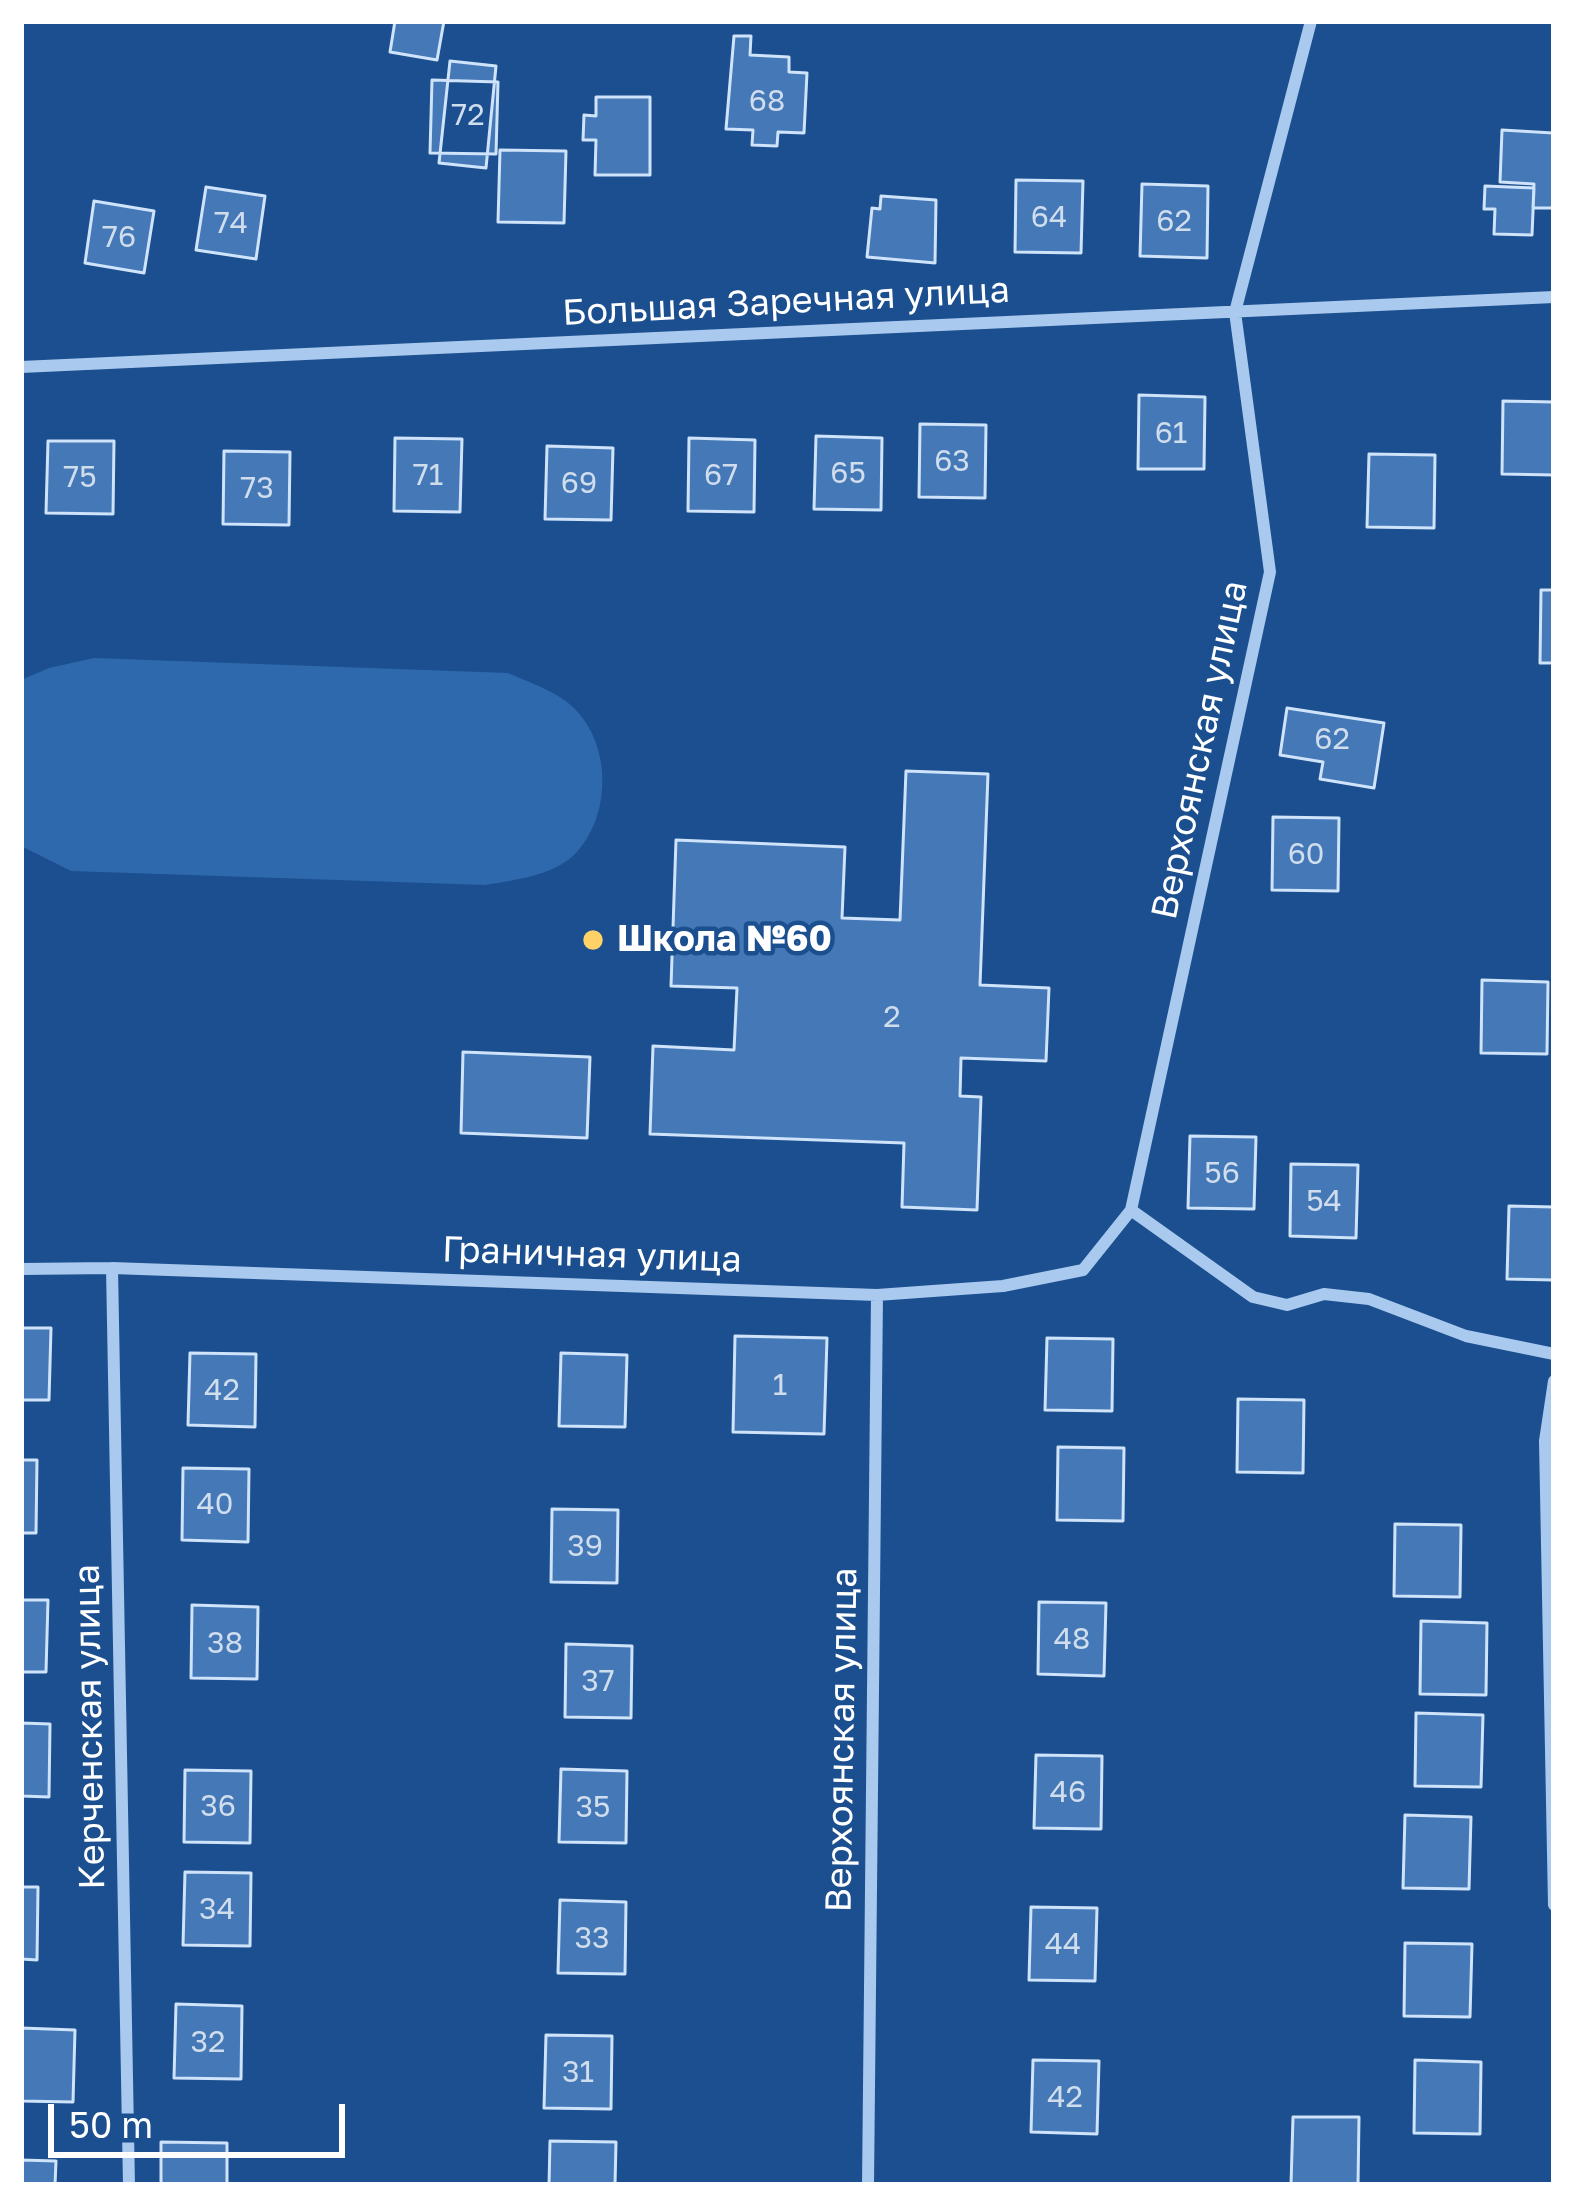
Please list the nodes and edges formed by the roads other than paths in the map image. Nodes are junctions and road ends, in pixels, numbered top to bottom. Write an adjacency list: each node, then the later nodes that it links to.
1 (1311, 21): 3 (street, Верхоянская улица)
2 (1554, 297): 3 (street, Большая Заречная улица)
3 (1235, 311): 4 (street, Большая Заречная улица); 5 (street, Верхоянская улица)
4 (21, 367)
5 (1131, 1210): 8 (street, Граничная улица); 9 (street)
6 (112, 1268): 7 (street, Граничная улица); 8 (street, Граничная улица); 12 (street, Керченская улица)
7 (21, 1269)
8 (877, 1295): 13 (street, Верхоянская улица)
9 (1554, 1354)
10 (1554, 1381): 11 (street)
11 (1554, 1905)
12 (128, 2185)
13 (868, 2185)

